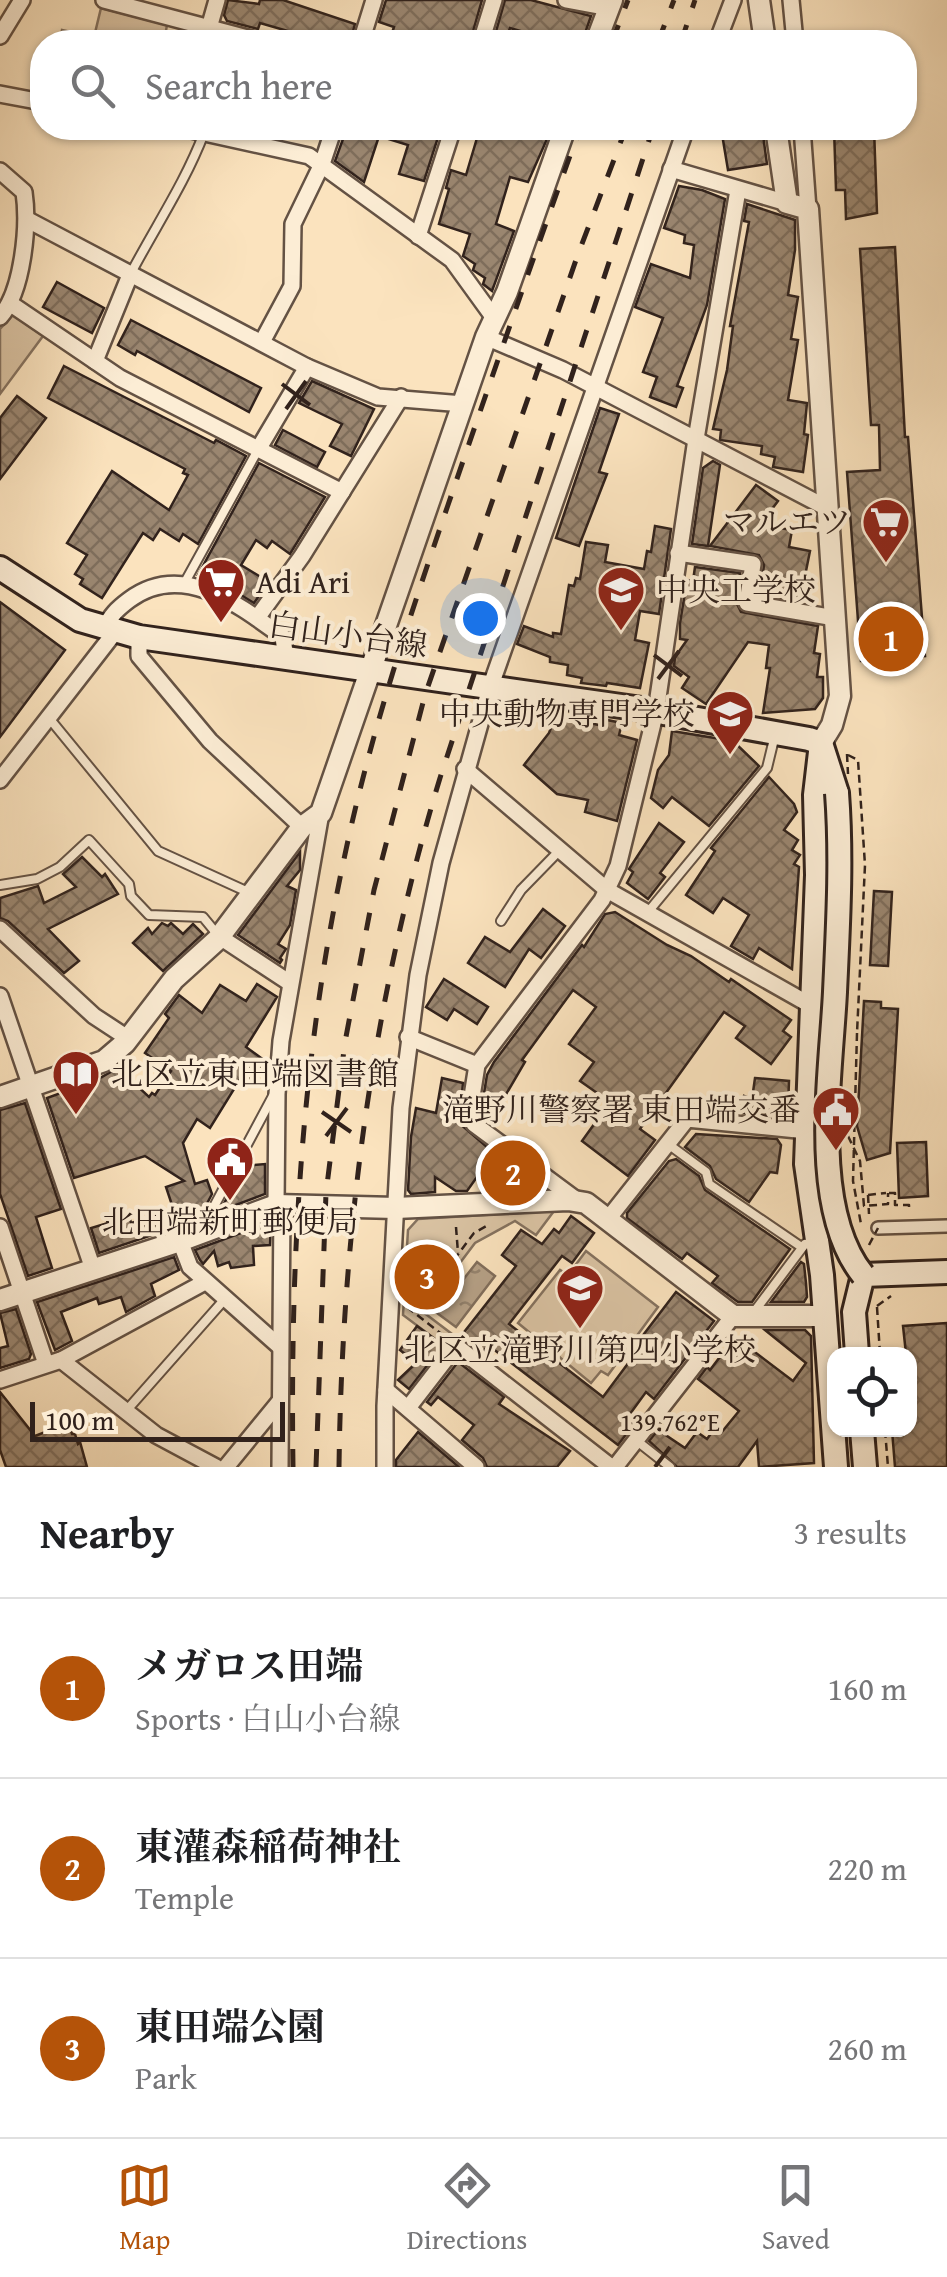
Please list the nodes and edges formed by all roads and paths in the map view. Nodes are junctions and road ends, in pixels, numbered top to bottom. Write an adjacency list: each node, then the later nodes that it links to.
1 (22, 0): 19 (street)
2 (104, 0): 11 (street)
3 (217, 0): 12 (street)
4 (374, 0): 13 (street)
5 (494, 0): 14 (street)
6 (566, 0): 10 (street)
7 (732, 0): 16 (street)
8 (759, 0): 17 (street)
9 (791, 0): 18 (street)
10 (610, 4): 15 (street)
11 (193, 30)
12 (209, 30)
13 (365, 30)
14 (485, 30)
15 (600, 30)
16 (721, 30)
17 (763, 30)
18 (793, 30)
19 (0, 36)
20 (0, 94): 21 (street)
21 (30, 100)
22 (201, 140): 38 (lane)
23 (239, 140): 30 (street)
24 (330, 140): 30 (street)
25 (449, 140): 37 (street)
26 (562, 140): 40 (street)
27 (682, 140): 31 (street)
28 (778, 140): 34 (street)
29 (803, 140): 35 (street)
30 (322, 164): 37 (street); 41 (street)
31 (671, 168): 33 (street); 44 (street)
32 (0, 171): 36 (street)
33 (738, 190): 34 (street); 47 (street)
34 (787, 203): 35 (street)
35 (809, 216): 50 (street)
36 (28, 220): 38 (street); 39 (street)
37 (418, 236): 40 (street)
38 (130, 275): 41 (street); 42 (street)
39 (6, 310): 42 (street)
40 (490, 328): 44 (street); 46 (street)
41 (262, 342): 43 (street)
42 (94, 361): 48 (street)
43 (307, 367): 45 (street); 48 (street)
44 (596, 387): 47 (street); 60 (street)
45 (401, 396): 46 (street); 49 (street)
46 (462, 404): 59 (street)
47 (696, 439): 50 (street); 51 (street)
48 (259, 448): 49 (street); 53 (lane)
49 (342, 492): 54 (street)
50 (827, 508): 55 (street)
51 (678, 552): 55 (street); 61 (street)
52 (0, 568): 56 (main road, 白山小台線)
53 (184, 584): 54 (street); 56 (street)
54 (258, 618): 58 (street)
55 (835, 618): 64 (street)
56 (110, 631): 57 (main road, 白山小台線); 62 (street)
57 (139, 637): 58 (main road, 白山小台線); 68 (street)
58 (286, 660): 59 (main road, 白山小台線)
59 (369, 671): 60 (main road, 白山小台線); 67 (street)
60 (490, 688): 61 (main road, 白山小台線); 65 (street)
61 (656, 711): 63 (main road, 白山小台線); 71 (street)
62 (49, 718): 66 (street); 72 (lane)
63 (775, 730): 64 (main road, 白山小台線); 73 (lane)
64 (821, 743): 79 (main road); 108 (main road, bridge)
65 (465, 769): 69 (street); 81 (street)
66 (0, 780)
67 (321, 813): 68 (street); 77 (street)
68 (302, 827): 72 (street)
69 (560, 850): 71 (street); 74 (lane)
70 (0, 886): 76 (lane)
71 (607, 890): 73 (street); 83 (street)
72 (252, 894): 76 (street)
73 (648, 912): 79 (street)
74 (501, 921)
75 (0, 929): 82 (street)
76 (220, 937): 77 (street); 82 (street)
77 (290, 983): 85 (street)
78 (0, 996): 84 (street)
79 (812, 1006): 87 (main road)
80 (858, 1033): 101 (path, bridge)
81 (408, 1037): 83 (street); 93 (street)
82 (129, 1039): 84 (street)
83 (477, 1064): 91 (street)
84 (32, 1086): 86 (street); 106 (street)
85 (277, 1089): 92 (street); 102 (lane)
86 (0, 1097)
87 (806, 1132): 89 (street); 104 (main road)
88 (835, 1135): 90 (path)
89 (668, 1144): 97 (street); 104 (lane)
90 (888, 1193): 94 (path, bridge); 100 (path)
91 (578, 1201): 93 (street); 97 (street)
92 (279, 1205): 93 (street); 102 (street); 118 (street)
93 (396, 1208): 124 (street)
94 (869, 1214)
95 (455, 1215): 105 (path)
96 (500, 1218): 105 (path)
97 (608, 1220): 116 (street)
98 (0, 1226): 111 (street)
99 (947, 1226): 100 (street)
100 (910, 1227): 101 (street)
101 (878, 1228)
102 (200, 1233): 103 (street)
103 (180, 1241): 106 (street); 109 (street)
104 (809, 1244): 116 (lane); 117 (main road)
105 (458, 1254): 115 (path)
106 (93, 1268): 111 (street)
107 (947, 1272): 108 (main road)
108 (870, 1275): 114 (path); 120 (main road)
109 (204, 1282): 112 (street); 122 (street)
110 (894, 1294): 114 (path)
111 (10, 1296): 122 (street)
112 (224, 1300): 118 (street); 127 (lane)
113 (399, 1306): 115 (path)
114 (877, 1306): 121 (path)
115 (408, 1307): 119 (path)
116 (742, 1316): 117 (street); 130 (street)
117 (825, 1316): 139 (main road)
118 (279, 1346): 125 (street)
119 (456, 1346): 126 (street); 137 (street)
120 (856, 1347)
121 (880, 1347)
122 (54, 1362): 123 (street); 127 (street)
123 (0, 1380)
124 (386, 1390): 126 (street); 135 (street)
125 (280, 1401): 133 (street); 134 (street)
126 (408, 1408): 136 (street)
127 (126, 1411): 131 (street)
128 (863, 1437): 140 (main road)
129 (886, 1437): 141 (path)
130 (637, 1441): 137 (street); 138 (lane)
131 (194, 1463): 132 (street)
132 (216, 1467)
133 (226, 1467)
134 (280, 1467)
135 (385, 1467)
136 (476, 1467)
137 (613, 1467)
138 (670, 1467)
139 (836, 1467)
140 (865, 1467)
141 (888, 1467)

